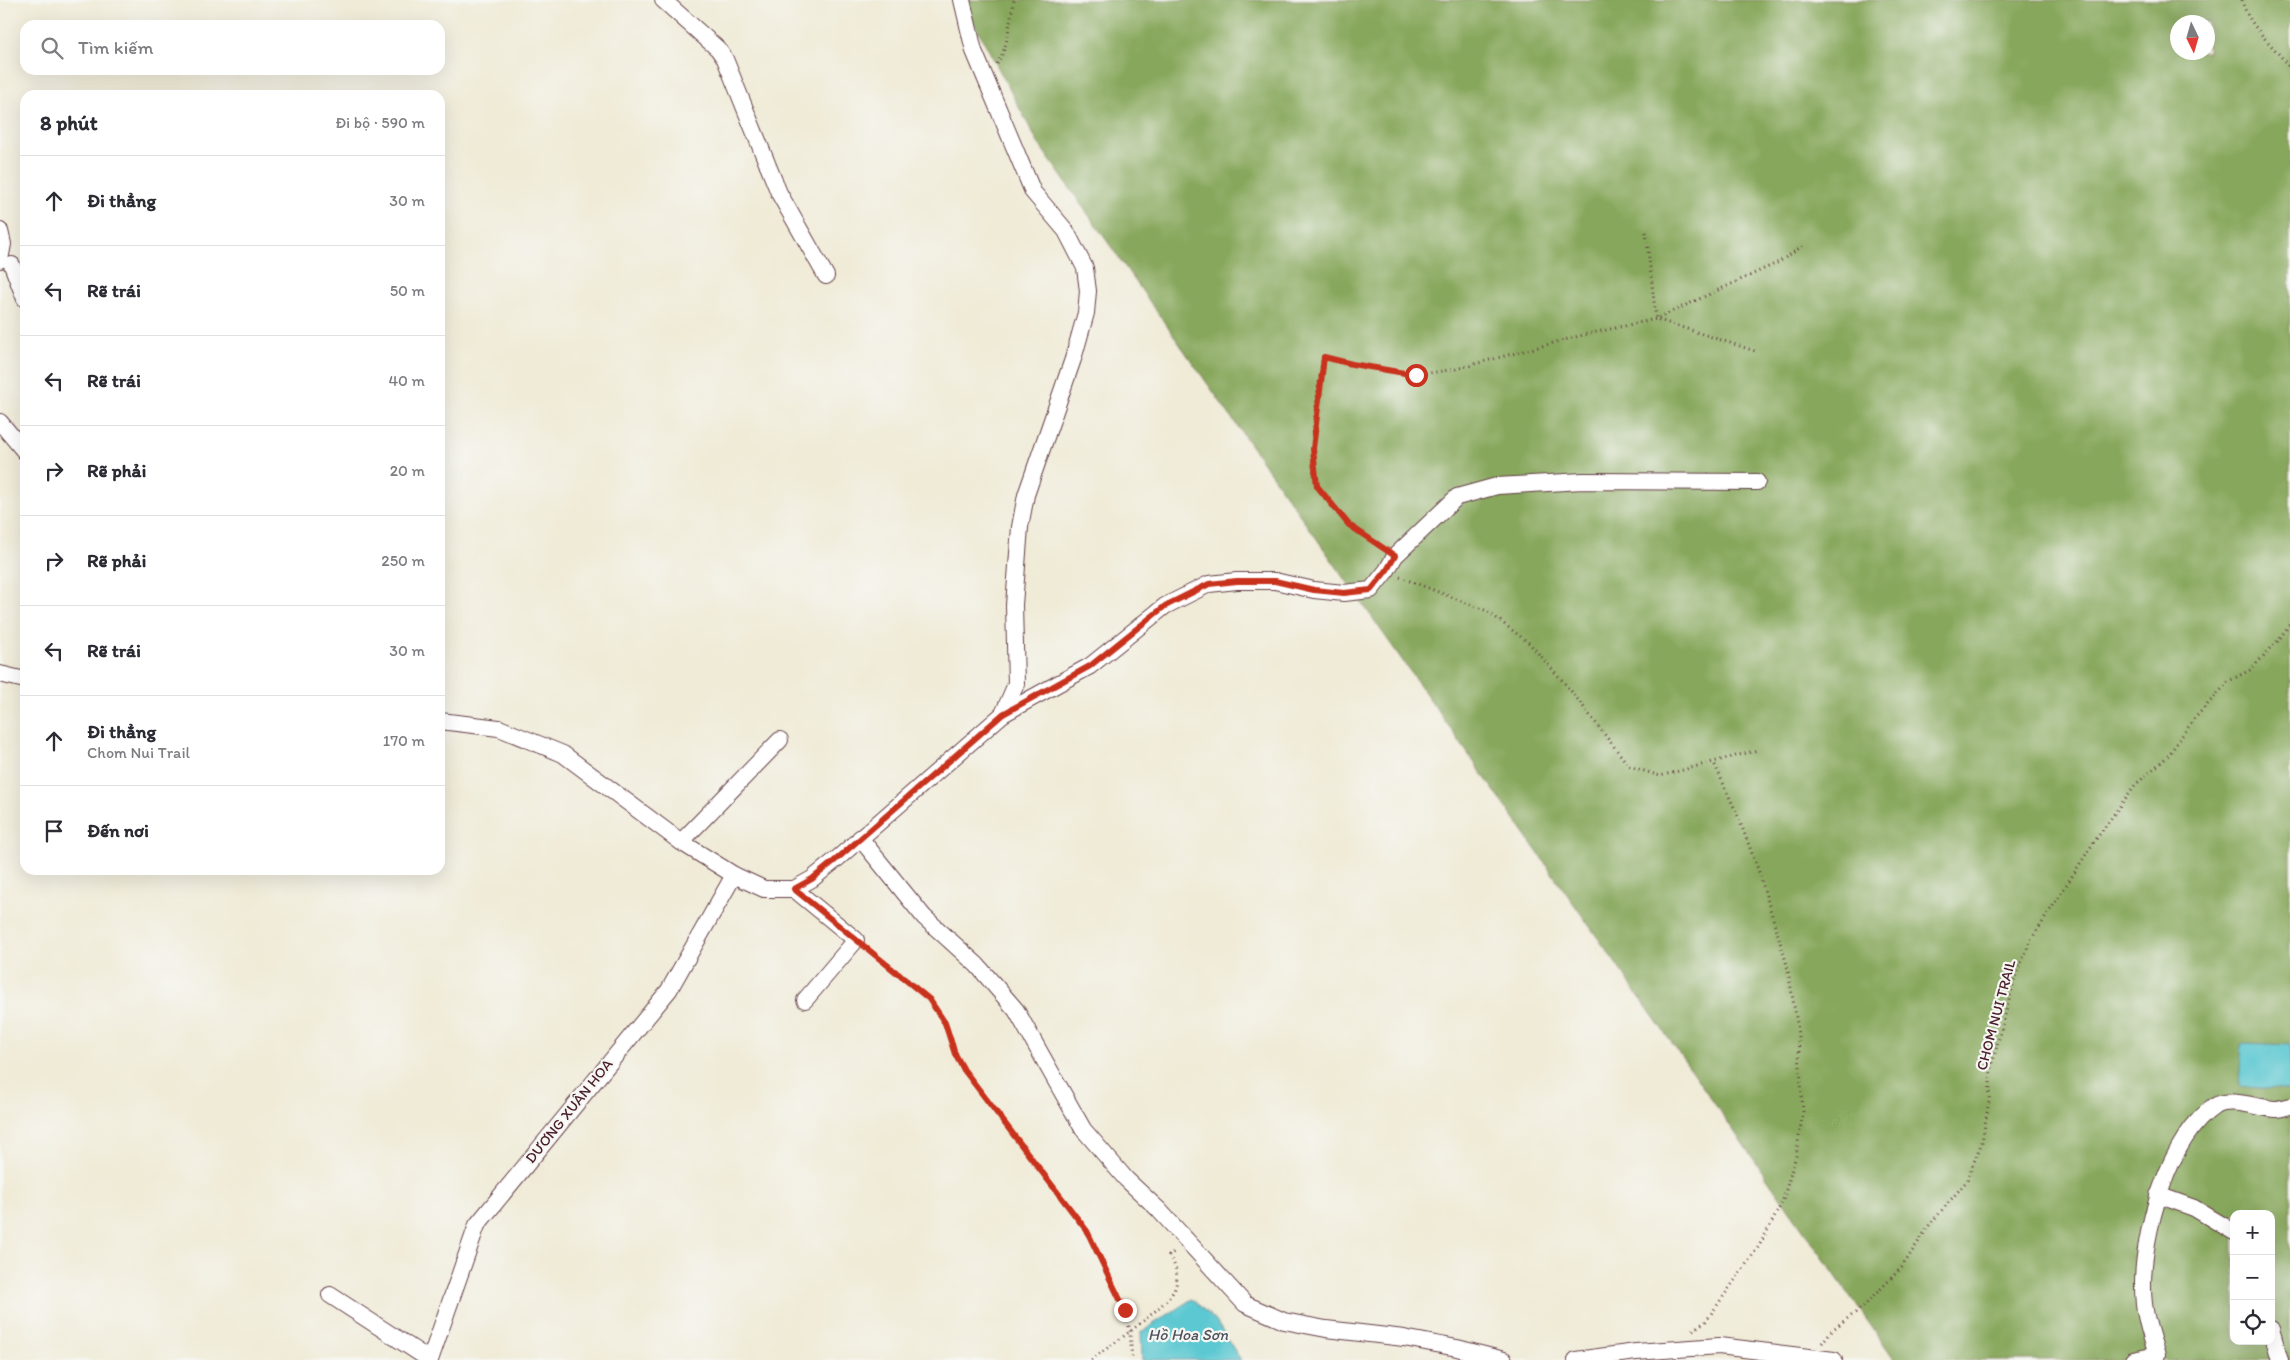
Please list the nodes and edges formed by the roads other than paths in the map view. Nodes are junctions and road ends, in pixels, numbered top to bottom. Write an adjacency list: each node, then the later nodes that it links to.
1 (663, 0): 5 (street)
2 (962, 0): 12 (street)
3 (0, 231): 4 (street)
4 (9, 262): 6 (street)
5 (826, 276)
6 (20, 287)
7 (0, 422): 8 (street)
8 (20, 446)
9 (1757, 482): 12 (street)
10 (0, 674): 11 (street)
11 (20, 679)
12 (1003, 714): 15 (street)
13 (445, 722): 16 (street)
14 (780, 740): 16 (street)
15 (860, 838): 18 (street); 27 (street)
16 (681, 842): 17 (street)
17 (734, 875): 18 (street); 26 (street, DƯƠNG XUÂN HOA)
18 (794, 889): 19 (street)
19 (805, 1000)
20 (2290, 1106): 21 (street)
21 (2158, 1195): 22 (street); 25 (street)
22 (2230, 1230)
23 (330, 1295): 26 (street)
24 (2275, 1343): 31 (street)
25 (2158, 1358): 30 (street)
26 (430, 1360)
27 (1504, 1360)
28 (1576, 1360): 29 (street)
29 (1834, 1360)
30 (2133, 1360)
31 (2280, 1360)

